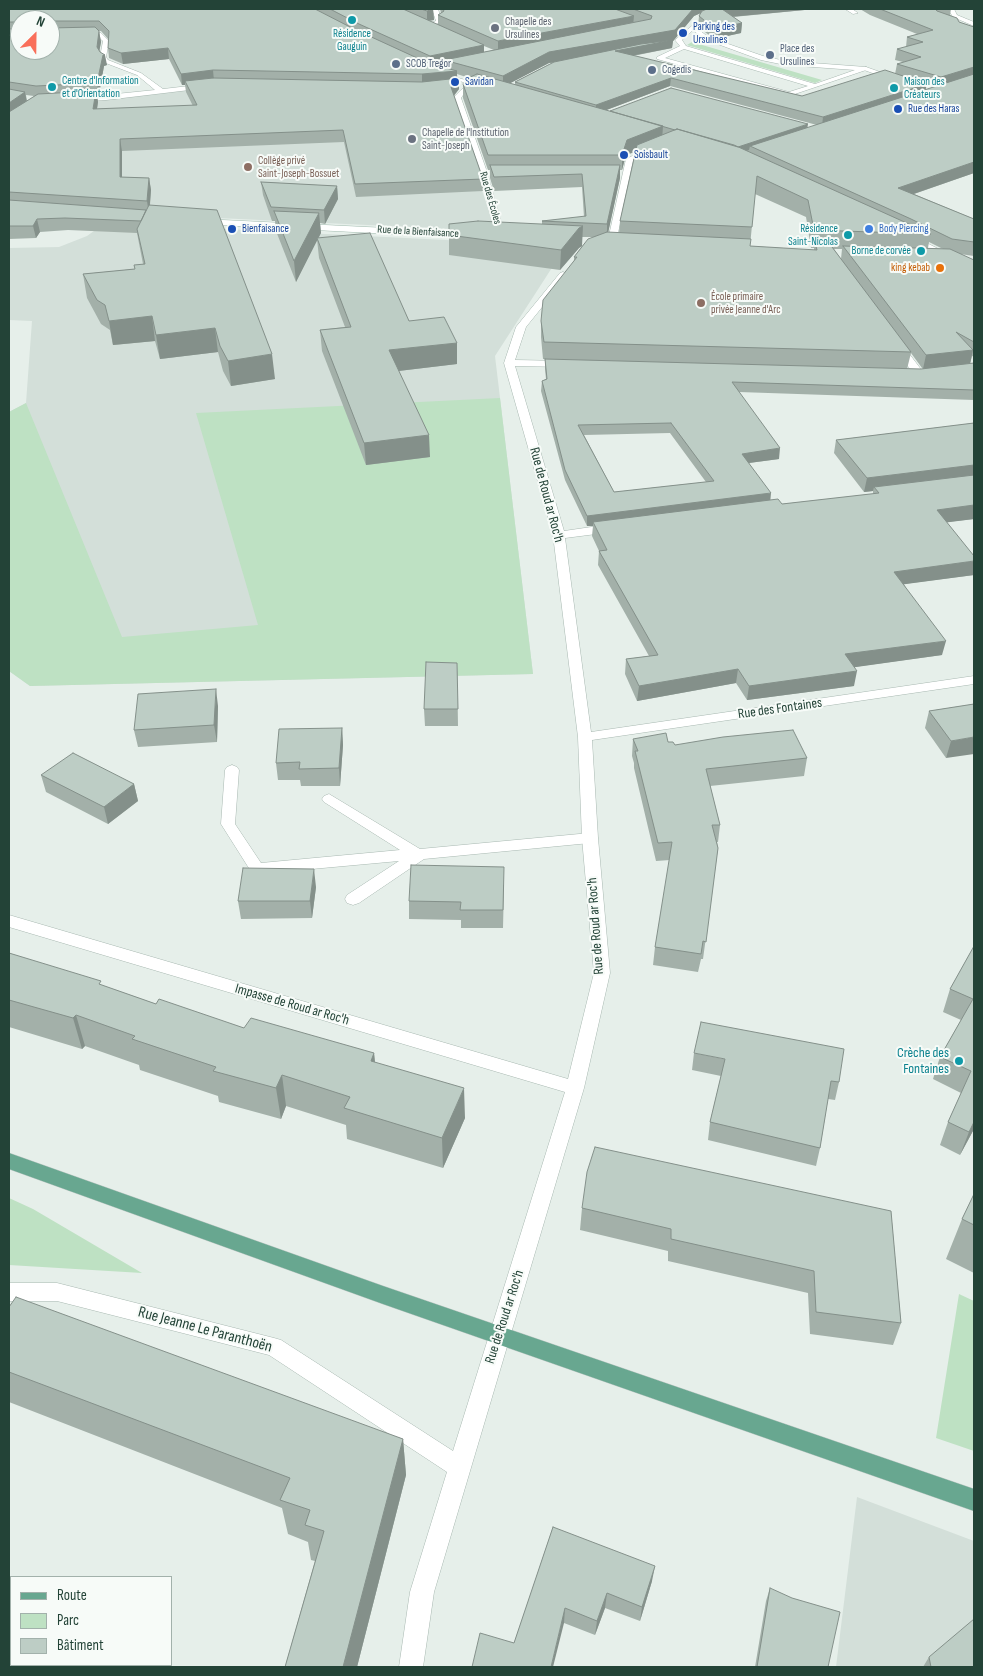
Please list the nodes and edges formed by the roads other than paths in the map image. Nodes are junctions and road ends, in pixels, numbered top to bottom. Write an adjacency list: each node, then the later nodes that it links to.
1 (435, 9): 9 (street)
2 (848, 9): 5 (street)
3 (952, 10): 4 (street); 8 (street)
4 (967, 12)
5 (855, 13)
6 (697, 19): 10 (street)
7 (418, 22): 9 (street)
8 (974, 24)
9 (427, 25): 14 (street)
10 (693, 27): 16 (street); 18 (street)
11 (965, 29): 12 (street)
12 (974, 32)
13 (60, 35): 25 (street)
14 (447, 35)
15 (671, 44): 16 (street)
16 (682, 45): 22 (street); 22 (street)
17 (447, 66): 20 (street)
18 (866, 69): 19 (street); 22 (street)
19 (902, 81)
20 (475, 84): 23 (street); 24 (street); 28 (street, Rue des Écoles)
21 (214, 85): 25 (street)
22 (814, 86)
23 (451, 87)
24 (491, 89)
25 (161, 91): 26 (street)
26 (70, 100)
27 (664, 145): 31 (street)
28 (483, 174): 29 (street); 35 (street, Rue des Écoles)
29 (493, 174)
30 (618, 174): 31 (street)
31 (628, 174): 36 (street)
32 (196, 222): 33 (street, Rue de la Bienfaisance)
33 (481, 235)
34 (905, 235): 38 (street)
35 (491, 236)
36 (592, 244)
37 (921, 256): 38 (street)
38 (948, 257): 39 (street); 41 (street)
39 (974, 260)
40 (570, 266): 43 (street)
41 (974, 270)
42 (889, 334): 45 (street)
43 (509, 363): 44 (street); 47 (street, Rue de Roud ar Roc'h)
44 (578, 364)
45 (919, 373)
46 (628, 526): 47 (street)
47 (559, 535): 49 (street, Rue de Roud ar Roc'h)
48 (974, 680): 49 (street, Rue des Fontaines)
49 (585, 737): 52 (street, Rue de Roud ar Roc'h)
50 (232, 770): 53 (street)
51 (329, 800): 53 (street)
52 (590, 838): 53 (street); 56 (street, Rue de Roud ar Roc'h)
53 (419, 855): 54 (street)
54 (353, 899)
55 (9, 922): 56 (street, Impasse de Roud ar Roc'h)
56 (575, 1088): 59 (street, Rue de Roud ar Roc'h)
57 (9, 1161): 59 (main road)
58 (9, 1292): 60 (street, Rue Jeanne Le Paranthoën)
59 (501, 1334): 60 (street, Rue de Roud ar Roc'h); 61 (main road)
60 (459, 1467): 62 (street, Rue de Roud ar Roc'h)
61 (974, 1500)
62 (411, 1667)

